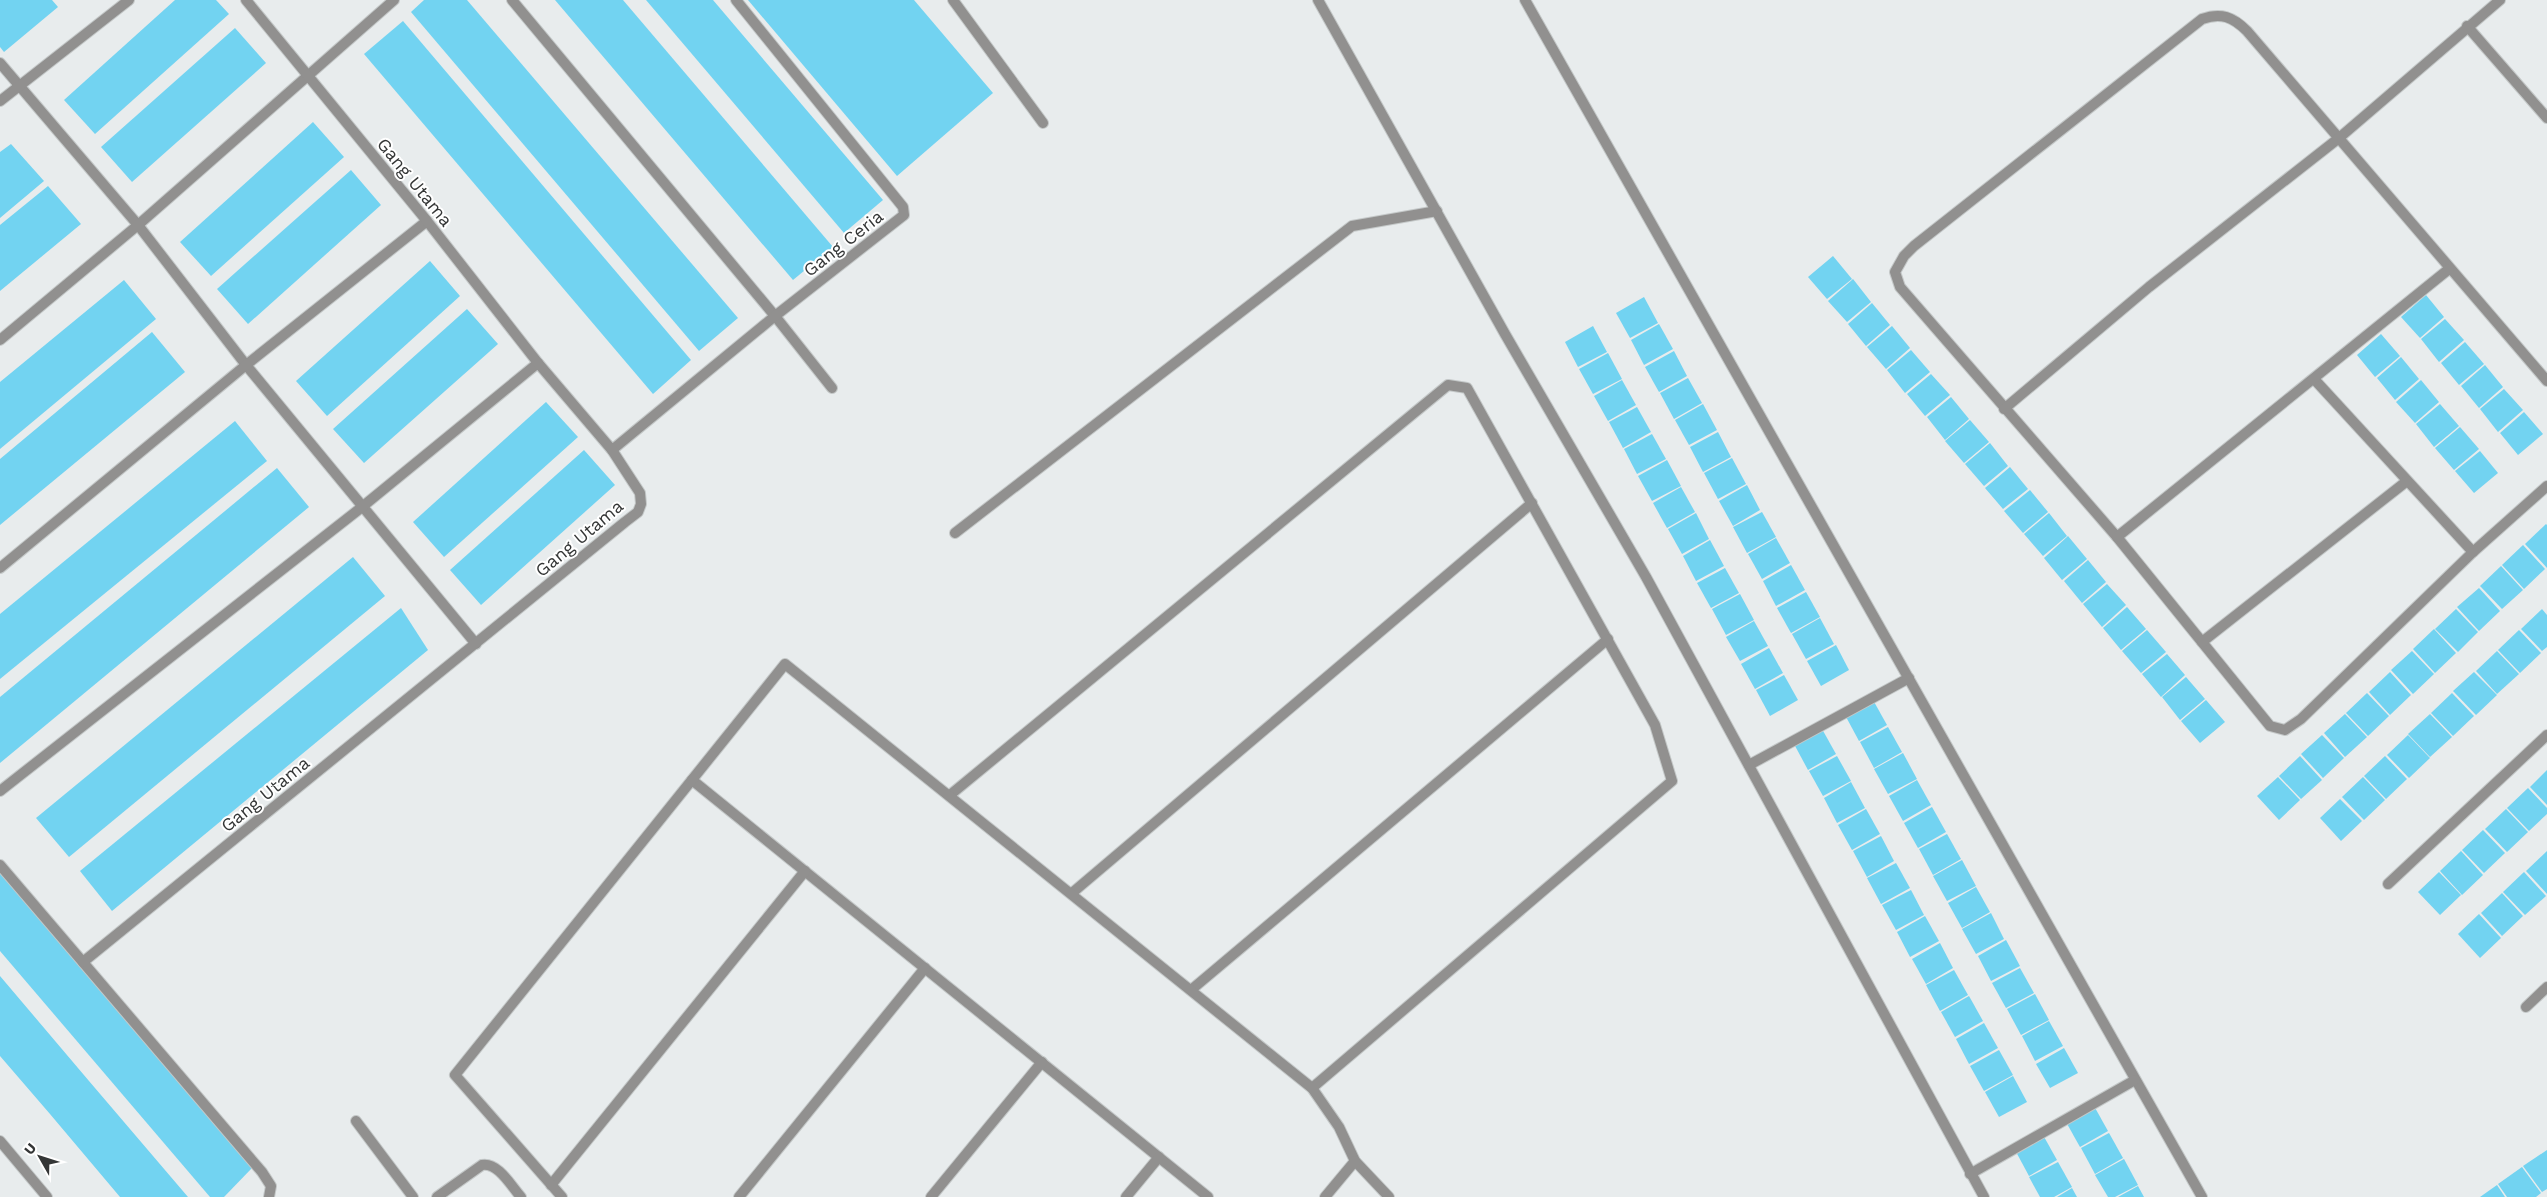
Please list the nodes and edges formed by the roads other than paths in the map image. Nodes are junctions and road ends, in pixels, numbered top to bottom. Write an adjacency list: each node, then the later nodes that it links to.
1 (129, 0): 13 (street)
2 (246, 0): 12 (street, Gang Utama)
3 (394, 0): 12 (street)
4 (512, 0): 22 (street)
5 (736, 0): 22 (street, Gang Ceria)
6 (954, 0): 16 (street)
7 (1318, 0): 18 (street)
8 (1525, 0): 42 (street)
9 (2500, 0): 10 (street)
10 (2467, 26): 15 (street); 17 (street)
11 (0, 63): 13 (street)
12 (306, 75): 19 (street, Gang Utama); 20 (street)
13 (19, 86): 14 (street); 20 (street)
14 (0, 101)
15 (2547, 118)
16 (1043, 123)
17 (2339, 138): 21 (street); 29 (street); 29 (street)
18 (1436, 210): 35 (street); 44 (street)
19 (428, 222): 24 (street, Gang Utama); 25 (street)
20 (138, 225): 23 (street); 25 (street)
21 (2449, 269): 26 (street); 27 (street)
22 (775, 316): 28 (street); 30 (street, Gang Ceria)
23 (0, 340)
24 (538, 363): 30 (street, Gang Utama); 34 (street)
25 (246, 365): 34 (street); 38 (street)
26 (2314, 379): 31 (street); 36 (street)
27 (2547, 380)
28 (832, 388)
29 (2004, 409): 36 (street)
30 (612, 450): 41 (street, Gang Utama)
31 (2407, 481): 37 (street); 40 (street)
32 (2547, 486): 37 (street)
33 (1532, 503): 39 (street); 47 (street); 51 (street)
34 (362, 507): 41 (street); 46 (street)
35 (955, 533)
36 (2117, 537): 40 (street)
37 (2472, 552): 40 (street)
38 (0, 568)
39 (1608, 640): 55 (street); 59 (street)
40 (2202, 642)
41 (476, 644): 52 (street, Gang Utama)
42 (1909, 678): 44 (street); 58 (street)
43 (2547, 735): 50 (street)
44 (1749, 765): 64 (street)
45 (692, 780): 47 (street); 49 (street); 65 (street)
46 (0, 791)
47 (950, 795): 51 (street)
48 (0, 865): 52 (street)
49 (805, 871): 53 (street); 65 (street)
50 (2388, 884)
51 (1072, 893): 55 (street)
52 (83, 962): 67 (street)
53 (925, 968): 57 (street); 72 (street)
54 (2547, 987): 56 (street)
55 (1191, 990): 59 (street)
56 (2526, 1007)
57 (1042, 1062): 62 (street); 73 (street)
58 (2135, 1080): 64 (street); 79 (street)
59 (1312, 1088): 63 (street)
60 (356, 1121): 68 (street)
61 (0, 1141): 66 (street)
62 (1159, 1157): 74 (street); 75 (street)
63 (1354, 1161): 76 (street); 77 (street)
64 (1970, 1174): 78 (street)
65 (551, 1185): 71 (street)
66 (47, 1197)
67 (269, 1197)
68 (413, 1197)
69 (437, 1197): 70 (street)
70 (521, 1197)
71 (562, 1197)
72 (739, 1197)
73 (932, 1197)
74 (1126, 1197)
75 (1208, 1197)
76 (1325, 1197)
77 (1389, 1197)
78 (1984, 1197)
79 (2202, 1197)

